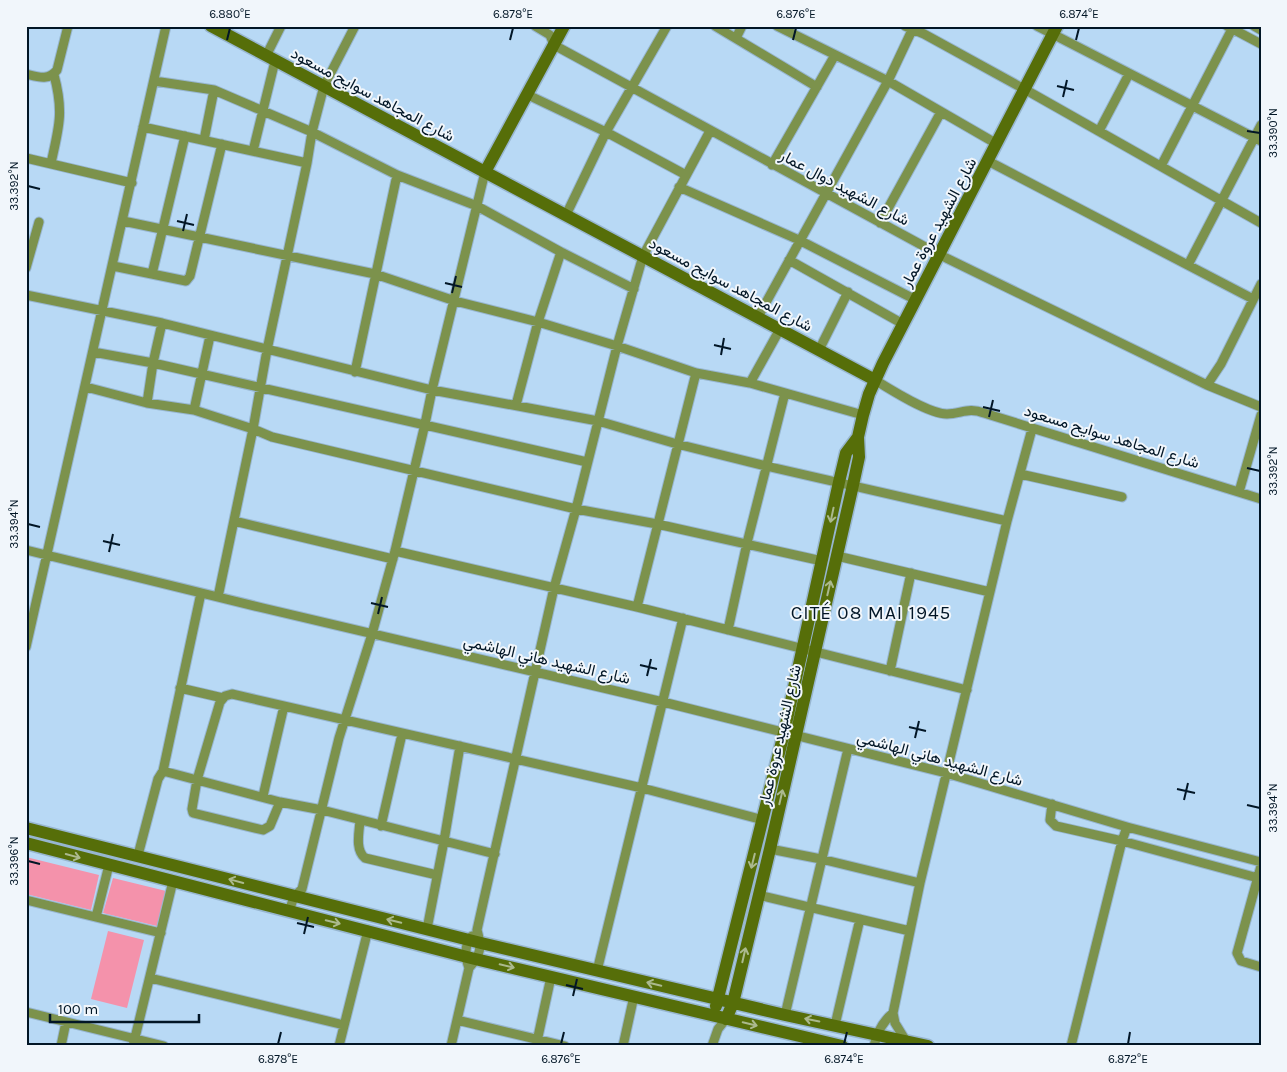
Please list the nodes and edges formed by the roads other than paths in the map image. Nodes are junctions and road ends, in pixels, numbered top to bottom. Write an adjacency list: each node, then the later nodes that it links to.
1 (68, 26): 25 (street)
2 (166, 26): 26 (street)
3 (210, 26): 22 (street, شارع المجاهد سوايح مسعود)
4 (281, 26): 22 (street)
5 (355, 26): 28 (street)
6 (535, 26): 20 (street, شارع الشهيد دوال عمار)
7 (564, 26): 20 (street)
8 (667, 26): 29 (street)
9 (715, 26): 18 (street)
10 (742, 26): 18 (street)
11 (777, 26): 21 (street)
12 (1036, 26): 16 (street)
13 (1254, 26): 17 (street)
14 (910, 27): 27 (street); 32 (street)
15 (1229, 27): 19 (street); 34 (street)
16 (1055, 30): 24 (street); 32 (street, شارع الشهيد عروة عمار)
17 (1261, 30)
18 (736, 38): 30 (street)
19 (1261, 44)
20 (554, 45): 29 (street, شارع الشهيد دوال عمار); 33 (street)
21 (835, 55): 27 (street); 30 (street)
22 (270, 58): 28 (street, شارع المجاهد سوايح مسعود); 35 (street)
23 (26, 74): 25 (street)
24 (1130, 74): 34 (street); 40 (street)
25 (54, 75): 51 (street)
26 (154, 81): 31 (street); 38 (street)
27 (888, 81): 36 (street); 60 (street)
28 (324, 86): 41 (street); 55 (street, شارع المجاهد سوايح مسعود)
29 (632, 86): 39 (street, شارع الشهيد دوال عمار); 42 (street)
30 (817, 87): 53 (street)
31 (214, 90): 35 (street); 44 (street)
32 (1026, 90): 40 (street); 47 (street, شارع الشهيد عروة عمار)
33 (528, 95): 42 (street); 55 (street)
34 (1191, 106): 45 (street); 54 (street)
35 (262, 110): 41 (street); 48 (street)
36 (941, 112): 47 (street); 66 (street)
37 (1261, 125): 45 (street)
38 (143, 127): 43 (street); 58 (street)
39 (710, 131): 53 (street, شارع الشهيد دوال عمار); 57 (street)
40 (1099, 131): 54 (street)
41 (312, 132): 52 (street); 56 (street)
42 (606, 132): 57 (street); 63 (street)
43 (185, 136): 44 (street); 68 (street)
44 (204, 140): 46 (street)
45 (1257, 140): 61 (street)
46 (222, 144): 48 (street); 69 (street)
47 (998, 144): 50 (street, شارع الشهيد عروة عمار)
48 (253, 151): 52 (street)
49 (26, 158): 51 (street)
50 (988, 162): 72 (street, شارع الشهيد عروة عمار); 76 (street)
51 (50, 163): 58 (street)
52 (307, 163): 73 (street)
53 (772, 164): 60 (street, شارع الشهيد دوال عمار)
54 (1160, 166): 61 (street)
55 (485, 172): 62 (street); 63 (street, شارع المجاهد سوايح مسعود)
56 (398, 174): 62 (street); 80 (street)
57 (686, 175): 59 (street)
58 (132, 182): 64 (street)
59 (679, 187): 70 (street); 74 (street)
60 (826, 194): 66 (street, شارع الشهيد دوال عمار); 70 (street)
61 (1220, 201): 67 (street); 76 (street)
62 (478, 206): 71 (street); 87 (street)
63 (566, 215): 74 (street, شارع المجاهد سوايح مسعود)
64 (123, 221): 68 (street); 77 (street)
65 (39, 222): 78 (street)
66 (880, 223): 72 (street, شارع الشهيد دوال عمار)
67 (1261, 223)
68 (162, 230): 69 (street); 79 (street)
69 (199, 238): 73 (street); 79 (street)
70 (799, 240): 75 (street); 86 (street)
71 (561, 252): 82 (street); 90 (street)
72 (940, 255): 86 (street, شارع الشهيد عروة عمار); 105 (street, شارع الشهيد دوال عمار)
73 (288, 256): 80 (street); 96 (street)
74 (643, 256): 82 (street); 89 (street, شارع المجاهد سوايح مسعود)
75 (790, 260): 83 (street); 89 (street)
76 (1188, 265): 85 (street)
77 (112, 266): 79 (street); 88 (street)
78 (26, 268)
79 (152, 274)
80 (375, 274): 87 (street); 100 (street)
81 (1261, 284): 85 (street)
82 (634, 289): 95 (street)
83 (848, 292): 92 (street); 97 (street)
84 (26, 295): 88 (street)
85 (1253, 299): 105 (street)
86 (916, 300): 92 (street, شارع الشهيد عروة عمار)
87 (455, 301): 90 (street); 108 (street)
88 (102, 310): 91 (street); 98 (street)
89 (758, 317): 93 (street, شارع المجاهد سوايح مسعود)
90 (538, 322): 95 (street); 111 (street)
91 (162, 323): 94 (street); 99 (street)
92 (904, 324): 103 (street, شارع الشهيد عروة عمار)
93 (780, 329): 97 (street, شارع المجاهد سوايح مسعود); 104 (street)
94 (210, 336): 96 (street); 102 (street)
95 (617, 346): 101 (street); 116 (street)
96 (267, 350): 100 (street); 107 (street)
97 (819, 350): 103 (street, شارع المجاهد سوايح مسعود)
98 (94, 352): 99 (street); 106 (street)
99 (153, 363): 102 (street); 110 (street)
100 (355, 372): 108 (street)
101 (696, 373): 104 (street); 121 (street)
102 (201, 375): 107 (street); 113 (street)
103 (875, 380): 114 (street, شارع الشهيد عروة عمار); 119 (street, شارع المجاهد سوايح مسعود)
104 (750, 383): 109 (street)
105 (1207, 385): 112 (street, شارع الشهيد دوال عمار)
106 (86, 387): 110 (street); 137 (street)
107 (260, 388): 117 (street); 118 (street)
108 (432, 390): 111 (street); 117 (street)
109 (784, 393): 114 (street); 123 (street)
110 (147, 403): 113 (street)
111 (516, 405): 116 (street)
112 (1261, 407)
113 (194, 410): 118 (street)
114 (863, 415): 120 (street, شارع الشهيد عروة عمار)
115 (1261, 416): 128 (street)
116 (598, 421): 121 (street); 122 (street)
117 (425, 424): 122 (street); 124 (street)
118 (254, 429): 124 (street); 132 (street)
119 (1032, 429): 125 (street); 128 (street, شارع المجاهد سوايح مسعود)
120 (858, 437): 126 (street, شارع الشهيد عروة عمار); 127 (street, شارع الشهيد عروة عمار)
121 (677, 444): 123 (street); 134 (street)
122 (587, 462): 131 (street)
123 (766, 466): 126 (street); 135 (street)
124 (413, 472): 131 (street); 138 (street)
125 (1020, 474): 129 (street); 133 (street)
126 (839, 482): 127 (street); 140 (street, شارع الشهيد عروة عمار, one-way to 140)
127 (853, 485): 133 (street); 139 (street, شارع الشهيد عروة عمار)
128 (1239, 492): 130 (street, شارع المجاهد سوايح مسعود)
129 (1122, 497)
130 (1261, 498)
131 (576, 509): 134 (street); 142 (street)
132 (234, 521): 138 (street); 145 (street)
133 (1007, 521): 143 (street)
134 (657, 524): 135 (street); 146 (street)
135 (747, 543): 140 (street); 148 (street)
136 (26, 550): 137 (street, شارع الشهيد هاني الهاشمي)
137 (48, 555): 144 (street, شارع الشهيد هاني الهاشمي); 150 (street)
138 (394, 555): 142 (street); 149 (street)
139 (836, 556): 141 (street); 151 (street, شارع الشهيد عروة عمار, one-way to 139)
140 (822, 561): 151 (street, شارع الشهيد عروة عمار)
141 (911, 573): 143 (street); 152 (street)
142 (554, 588): 146 (street); 153 (street)
143 (990, 592): 155 (street)
144 (201, 593): 145 (street, شارع الشهيد هاني الهاشمي); 154 (street)
145 (218, 597): 149 (street, شارع الشهيد هاني الهاشمي)
146 (637, 607): 147 (street)
147 (683, 618): 148 (street); 157 (street)
148 (728, 630): 151 (street)
149 (372, 634): 153 (street, شارع الشهيد هاني الهاشمي); 159 (street)
150 (26, 647)
151 (808, 651): 152 (street); 161 (street, شارع الشهيد عروة عمار)
152 (890, 671): 155 (street)
153 (534, 672): 157 (street, شارع الشهيد هاني الهاشمي); 164 (street)
154 (180, 688): 156 (street); 165 (street)
155 (967, 690): 166 (street)
156 (223, 698): 158 (street); 167 (street)
157 (664, 702): 161 (street, شارع الشهيد هاني الهاشمي); 168 (street)
158 (284, 706): 159 (street); 169 (street)
159 (344, 720): 160 (street); 172 (street)
160 (402, 734): 162 (street); 175 (street)
161 (789, 734): 163 (street, شارع الشهيد هاني الهاشمي); 173 (street, شارع الشهيد عروة عمار); 181 (street, شارع الشهيد عروة عمار, one-way to 161)
162 (460, 746): 164 (street); 178 (street)
163 (848, 749): 166 (street, شارع الشهيد هاني الهاشمي); 184 (street)
164 (516, 760): 168 (street); 182 (street)
165 (163, 771): 167 (street); 183 (street)
166 (946, 774): 171 (street, شارع الشهيد هاني الهاشمي); 190 (street)
167 (197, 780): 169 (street); 170 (street)
168 (642, 788): 173 (street); 207 (street)
169 (263, 796): 170 (street)
170 (280, 802): 172 (street)
171 (1052, 804): 176 (street, شارع الشهيد هاني الهاشمي); 179 (street)
172 (322, 810): 174 (street); 191 (street)
173 (763, 820): 211 (street, شارع الشهيد عروة عمار, one-way to 211)
174 (360, 821): 175 (street); 187 (street)
175 (381, 826): 178 (street)
176 (1127, 827): 179 (street); 185 (street, شارع الشهيد هاني الهاشمي)
177 (26, 828): 183 (street)
178 (444, 841): 182 (street); 187 (street)
179 (1122, 841): 188 (street); 234 (street)
180 (26, 843): 186 (street, one-way to 186)
181 (770, 849): 184 (street); 192 (street, شارع الشهيد عروة عمار)
182 (495, 854): 203 (street)
183 (138, 855): 191 (street, one-way to 183)
184 (821, 859): 190 (street); 194 (street)
185 (1261, 864): 188 (street)
186 (109, 865): 189 (street); 197 (street)
187 (437, 875): 199 (street)
188 (1258, 878): 206 (street)
189 (174, 881): 195 (street); 202 (street)
190 (920, 883): 201 (street)
191 (301, 895): 195 (street); 196 (street); 199 (street, one-way to 191)
192 (758, 895): 194 (street); 212 (street, شارع الشهيد عروة عمار, one-way to 192)
193 (26, 900): 197 (street)
194 (810, 908): 198 (street); 215 (street)
195 (289, 911): 196 (street)
196 (302, 914): 200 (street, one-way to 200)
197 (96, 917): 202 (street)
198 (860, 919): 201 (street); 220 (street)
199 (427, 929): 203 (street)
200 (368, 930): 205 (street); 219 (street)
201 (910, 931): 214 (street)
202 (161, 933): 209 (street)
203 (473, 935): 204 (street); 205 (street)
204 (481, 943): 205 (street); 207 (street)
205 (470, 961): 208 (street, one-way to 208); 217 (street)
206 (1261, 967)
207 (597, 971): 211 (street, one-way to 207)
208 (551, 977): 210 (street); 224 (street)
209 (150, 978): 219 (street); 223 (street)
210 (634, 996): 216 (street); 230 (street)
211 (718, 999): 212 (street); 216 (street, شارع الشهيد عروة عمار)
212 (733, 1002): 215 (street); 216 (street, شارع الشهيد عروة عمار)
213 (26, 1012): 218 (street)
214 (893, 1013): 221 (street); 222 (street)
215 (785, 1014): 220 (street, one-way to 215)
216 (720, 1017): 231 (street, شارع الشهيد عروة عمار); 232 (street, one-way to 232)
217 (457, 1020): 224 (street); 228 (street)
218 (66, 1022): 223 (street); 225 (street)
219 (344, 1025): 227 (street)
220 (835, 1025): 221 (street)
221 (875, 1040): 222 (street)
222 (906, 1040): 233 (street)
223 (134, 1042): 226 (street)
224 (536, 1042): 229 (street)
225 (61, 1046)
226 (164, 1046)
227 (339, 1046)
228 (451, 1046)
229 (565, 1046)
230 (623, 1046)
231 (712, 1046)
232 (842, 1046)
233 (928, 1046)
234 (1071, 1046)

